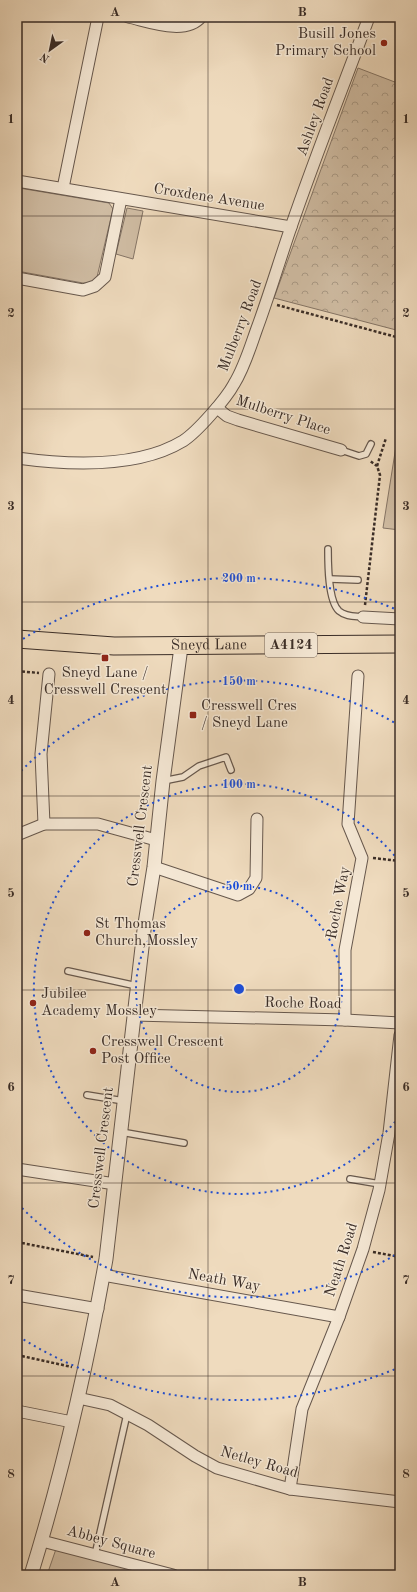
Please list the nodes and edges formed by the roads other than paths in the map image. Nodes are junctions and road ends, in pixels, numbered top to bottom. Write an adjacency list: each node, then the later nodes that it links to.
1 (98, 17): 6 (street)
2 (128, 17): 3 (street)
3 (201, 17)
4 (369, 17): 8 (street, Ashley Road)
5 (17, 182): 6 (street, Croxdene Avenue)
6 (63, 188): 7 (street, Croxdene Avenue)
7 (121, 199): 8 (street, Croxdene Avenue); 9 (street)
8 (291, 227): 10 (street, Mulberry Road)
9 (17, 278)
10 (217, 408): 12 (street, Mulberry Place); 13 (street, Mulberry Road)
11 (371, 444): 12 (lane)
12 (341, 450)
13 (17, 458)
14 (328, 549): 15 (lane)
15 (330, 579): 16 (lane); 17 (lane)
16 (358, 580)
17 (363, 617): 18 (street)
18 (400, 619)
19 (17, 639): 21 (main road, Sneyd Lane / A4124)
20 (400, 644): 21 (main road, Sneyd Lane / A4124)
21 (181, 647): 25 (street, Cresswell Crescent)
22 (357, 676): 34 (street, Roche Way)
23 (51, 682): 27 (street)
24 (231, 770): 25 (lane)
25 (163, 781): 29 (street, Cresswell Crescent)
26 (257, 819): 30 (street)
27 (44, 824): 28 (street); 29 (street)
28 (17, 835)
29 (156, 840): 30 (street, Cresswell Crescent)
30 (154, 867): 32 (street, Cresswell Crescent)
31 (68, 971): 32 (lane)
32 (137, 986): 33 (street, Cresswell Crescent)
33 (133, 1015): 34 (street, Roche Road); 38 (street, Cresswell Crescent)
34 (345, 1020): 35 (street, Roche Road)
35 (400, 1023)
36 (400, 1035): 44 (street, Neath Road)
37 (87, 1095): 38 (lane)
38 (124, 1101): 39 (street, Cresswell Crescent)
39 (120, 1132): 40 (lane); 43 (street, Cresswell Crescent)
40 (184, 1143)
41 (17, 1169): 43 (street)
42 (350, 1179): 44 (lane)
43 (115, 1184): 45 (street, Cresswell Crescent)
44 (380, 1184): 48 (street, Neath Road)
45 (103, 1274): 47 (street, Cresswell Crescent); 48 (street, Neath Way)
46 (17, 1295): 47 (street)
47 (98, 1308): 49 (street, Cresswell Crescent)
48 (339, 1317): 53 (street, Neath Road)
49 (78, 1398): 51 (street, Netley Road); 52 (street, Cresswell Crescent)
50 (17, 1411): 52 (street)
51 (128, 1414): 53 (street, Netley Road); 56 (lane)
52 (72, 1422): 55 (street, Cresswell Crescent)
53 (290, 1489): 54 (street, Netley Road)
54 (400, 1502)
55 (42, 1540): 56 (street, Abbey Square); 57 (street, Cresswell Crescent)
56 (95, 1555): 58 (street, Abbey Square)
57 (31, 1575)
58 (173, 1575)

